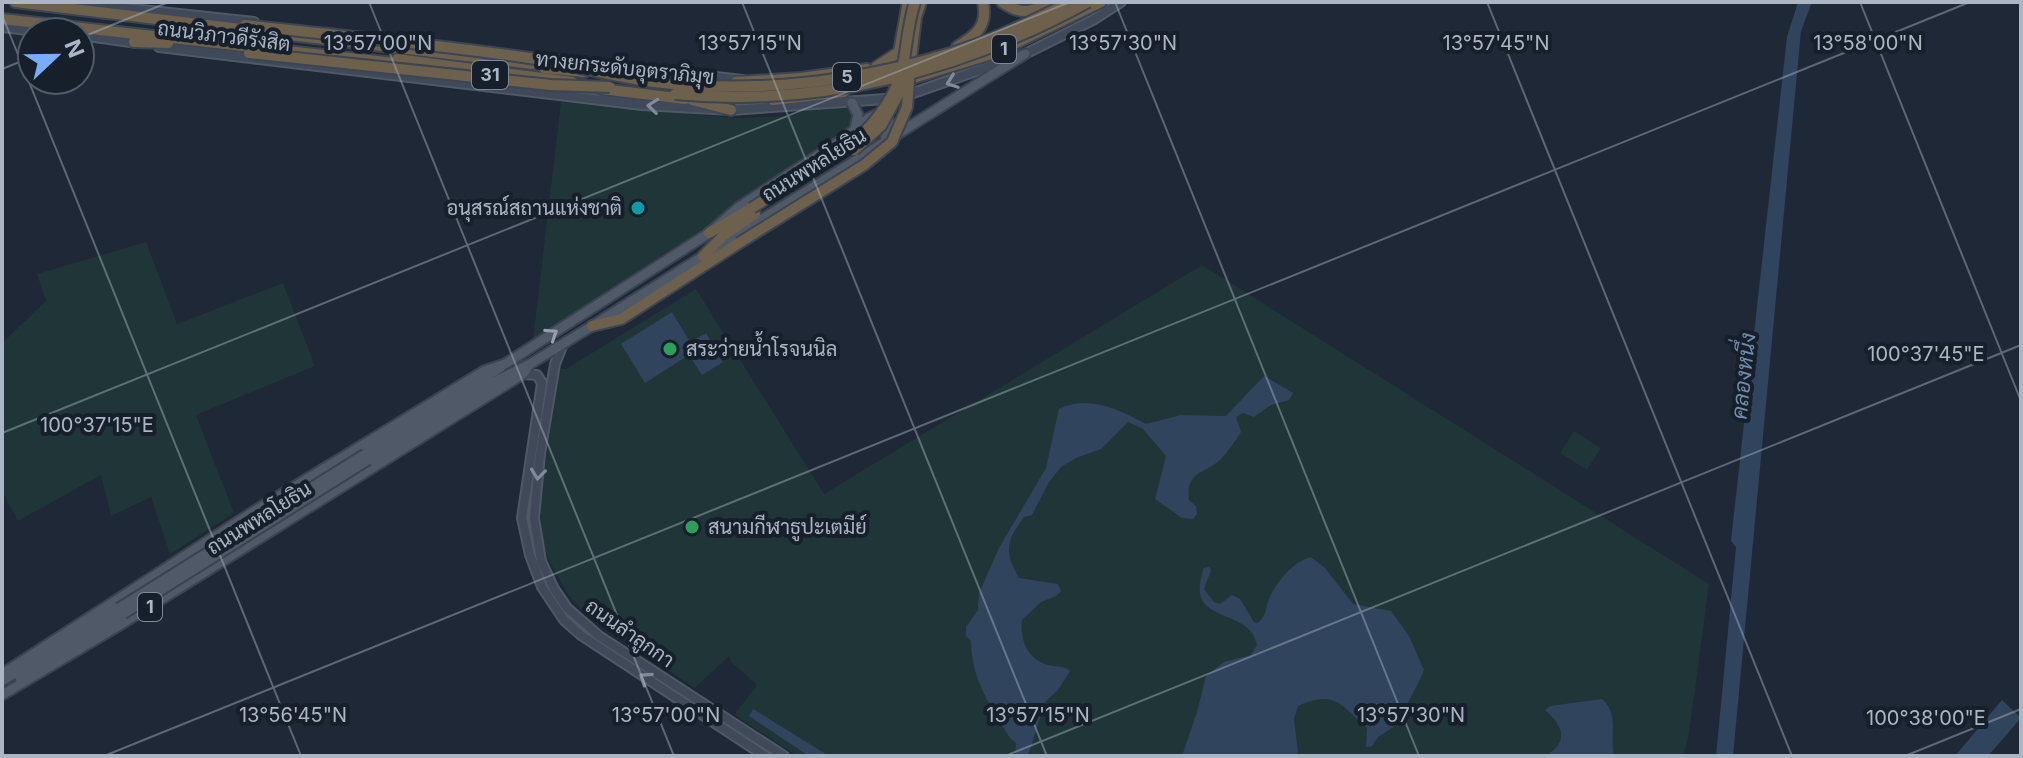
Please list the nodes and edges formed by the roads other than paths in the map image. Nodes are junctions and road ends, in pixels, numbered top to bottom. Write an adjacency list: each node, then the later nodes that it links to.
1 (15, 2): 17 (highway, ถนนวิภาวดีรังสิต / 31)
2 (38, 2): 17 (highway)
3 (68, 2): 18 (main road, ถนนวิภาวดีรังสิต / 31)
4 (908, 2): 27 (highway)
5 (915, 2): 36 (highway, bridge)
6 (921, 2): 25 (highway, bridge)
7 (1002, 2): 14 (highway)
8 (1014, 2): 14 (highway)
9 (1063, 2): 22 (highway, 1)
10 (1071, 2): 28 (highway, ทางยกระดับอุตราภิมุข / 5, bridge)
11 (1088, 2): 28 (highway, ทางยกระดับอุตราภิมุข / 5, bridge)
12 (1101, 2): 30 (highway, 1)
13 (1121, 2): 23 (main road, ถนนพหลโยธิน / 1)
14 (1047, 5)
15 (2, 6): 28 (highway, ทางยกระดับอุตราภิมุข / 5, bridge)
16 (984, 6): 22 (highway)
17 (54, 7): 26 (highway, ถนนวิภาวดีรังสิต / 31)
18 (105, 7): 24 (main road, ถนนวิภาวดีรังสิต / 31); 28 (highway, 5, bridge)
19 (2, 16): 28 (highway, ทางยกระดับอุตราภิมุข / 5, bridge); 31 (highway, ถนนวิภาวดีรังสิต / 31)
20 (96, 37): 21 (main road, ถนนวิภาวดีรังสิต / 31)
21 (134, 42): 28 (highway, 5, bridge); 33 (main road, ถนนวิภาวดีรังสิต / 31, one-way to 21)
22 (957, 47): 27 (highway, ถนนวิภาวดีรังสิต / 31)
23 (1025, 54): 32 (main road, ถนนวิภาวดีรังสิต / 31, one-way to 32); 35 (main road, ถนนพหลโยธิน / 1)
24 (555, 59): 26 (highway); 29 (main road, ถนนวิภาวดีรังสิต / 31)
25 (911, 59): 36 (highway, bridge); 39 (highway, bridge)
26 (531, 64): 29 (highway, ถนนวิภาวดีรังสิต / 31)
27 (876, 67): 29 (highway, ถนนวิภาวดีรังสิต / 31)
28 (610, 81)
29 (752, 81)
30 (902, 82): 31 (highway, ถนนวิภาวดีรังสิต / 31)
31 (692, 100): 33 (highway)
32 (852, 103): 33 (main road, ถนนวิภาวดีรังสิต / 31); 34 (main road, ถนนพหลโยธิน)
33 (731, 110)
34 (853, 131): 35 (main road); 37 (main road, ถนนพหลโยธิน / 1)
35 (885, 142): 38 (main road, ถนนพหลโยธิน / 1)
36 (754, 211): 37 (highway); 38 (highway)
37 (709, 233): 41 (main road, ถนนพหลโยธิน / 1, one-way to 37)
38 (703, 256): 39 (main road, ถนนพหลโยธิน / 1)
39 (592, 326): 40 (main road, ถนนพหลโยธิน / 1)
40 (564, 343): 42 (main road, ถนนพหลโยธิน / 1); 53 (main road, ถนนลำลูกกา, one-way to 53)
41 (505, 364): 44 (main road, ถนนพหลโยธิน); 45 (main road, ถนนพหลโยธิน / 1)
42 (530, 364): 43 (main road, ถนนพหลโยธิน / 1); 44 (main road, ถนนพหลโยธิน)
43 (523, 374): 46 (main road, ถนนพหลโยธิน / 1); 54 (main road, ถนนลำลูกกา, one-way to 43)
44 (367, 457): 49 (main road, ถนนพหลโยธิน, bridge)
45 (284, 493): 46 (main road); 47 (main road, ถนนพหลโยธิน / 1)
46 (296, 516): 48 (main road, ถนนพหลโยธิน / 1)
47 (191, 551): 48 (main road); 50 (main road, ถนนพหลโยธิน / 1)
48 (205, 572): 52 (main road, ถนนพหลโยธิน / 1)
49 (121, 611): 51 (main road, ถนนพหลโยธิน); 52 (main road, ถนนพหลโยธิน)
50 (2, 674)
51 (2, 681)
52 (2, 692)
53 (740, 727): 54 (main road); 56 (main road, ถนนลำลูกกา)
54 (734, 736): 55 (main road, ถนนลำลูกกา)
55 (765, 756)
56 (784, 756)

